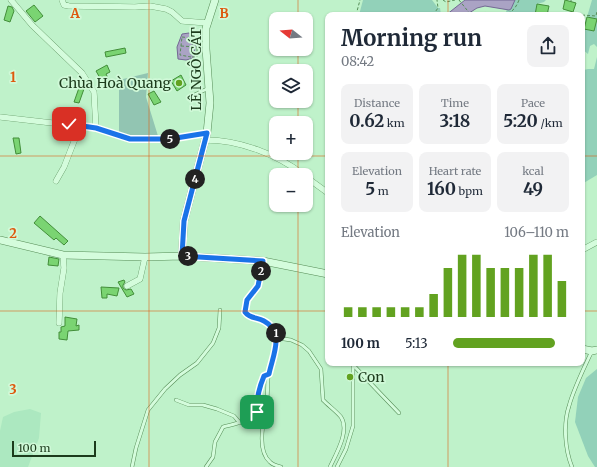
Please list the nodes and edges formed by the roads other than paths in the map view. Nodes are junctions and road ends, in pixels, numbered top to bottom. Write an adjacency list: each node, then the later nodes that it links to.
1 (11, 0): 9 (street)
2 (62, 0): 4 (street)
3 (215, 0): 4 (street, LÊ NGÔ CÁT)
4 (208, 23): 5 (street, LÊ NGÔ CÁT)
5 (209, 88): 6 (lane); 10 (street, LÊ NGÔ CÁT)
6 (190, 97)
7 (0, 117): 8 (street)
8 (80, 126): 9 (street); 12 (street)
9 (96, 128): 10 (street)
10 (206, 136): 11 (street); 19 (street, LÊ NGÔ CÁT)
11 (292, 168)
12 (56, 181)
13 (313, 182): 14 (street)
14 (325, 191)
15 (0, 240): 18 (street)
16 (597, 242): 17 (street)
17 (585, 248)
18 (63, 255): 20 (street); 25 (street)
19 (182, 256): 20 (street); 21 (street)
20 (145, 257): 23 (street)
21 (263, 261): 22 (street); 26 (lane)
22 (325, 273)
23 (127, 286)
24 (220, 310): 36 (lane)
25 (59, 323)
26 (277, 338): 31 (lane); 40 (lane)
27 (585, 349): 28 (street)
28 (595, 351): 42 (lane)
29 (354, 366): 41 (lane)
30 (355, 366): 33 (lane)
31 (269, 374): 34 (lane); 35 (lane)
32 (176, 400): 34 (lane)
33 (399, 413)
34 (240, 423): 37 (lane)
35 (269, 462): 38 (lane); 39 (lane)
36 (132, 467)
37 (206, 467)
38 (268, 467)
39 (281, 467)
40 (330, 467)
41 (338, 467)
42 (572, 467)

